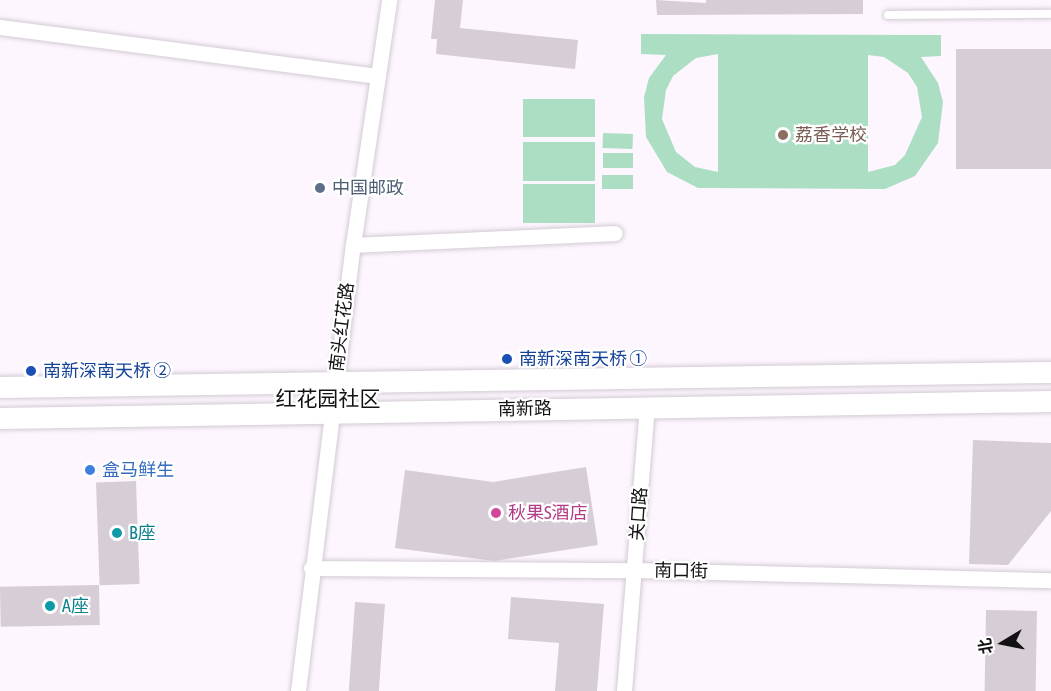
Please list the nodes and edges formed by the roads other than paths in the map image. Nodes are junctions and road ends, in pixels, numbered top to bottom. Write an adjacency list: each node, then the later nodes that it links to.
1 (389, 0): 5 (street, 南头红花路)
2 (1051, 14): 3 (lane)
3 (888, 15)
4 (0, 27): 5 (street)
5 (378, 76): 7 (street, 南头红花路)
6 (615, 233): 7 (street)
7 (353, 245): 9 (street, 南头红花路)
8 (1051, 372): 9 (main road, 南新路)
9 (336, 380): 10 (main road, 南新路); 13 (street, 南头红花路)
10 (0, 387)
11 (1051, 401): 12 (main road, 南新路)
12 (647, 408): 13 (main road, 南新路); 16 (street, 关口路)
13 (332, 411): 14 (main road, 南新路); 15 (street, 南头红花路)
14 (0, 418)
15 (311, 568): 16 (street, 南口街); 18 (street, 南头红花路)
16 (635, 570): 17 (street, 南口街); 19 (street, 关口路)
17 (1051, 580)
18 (298, 691)
19 (624, 691)

